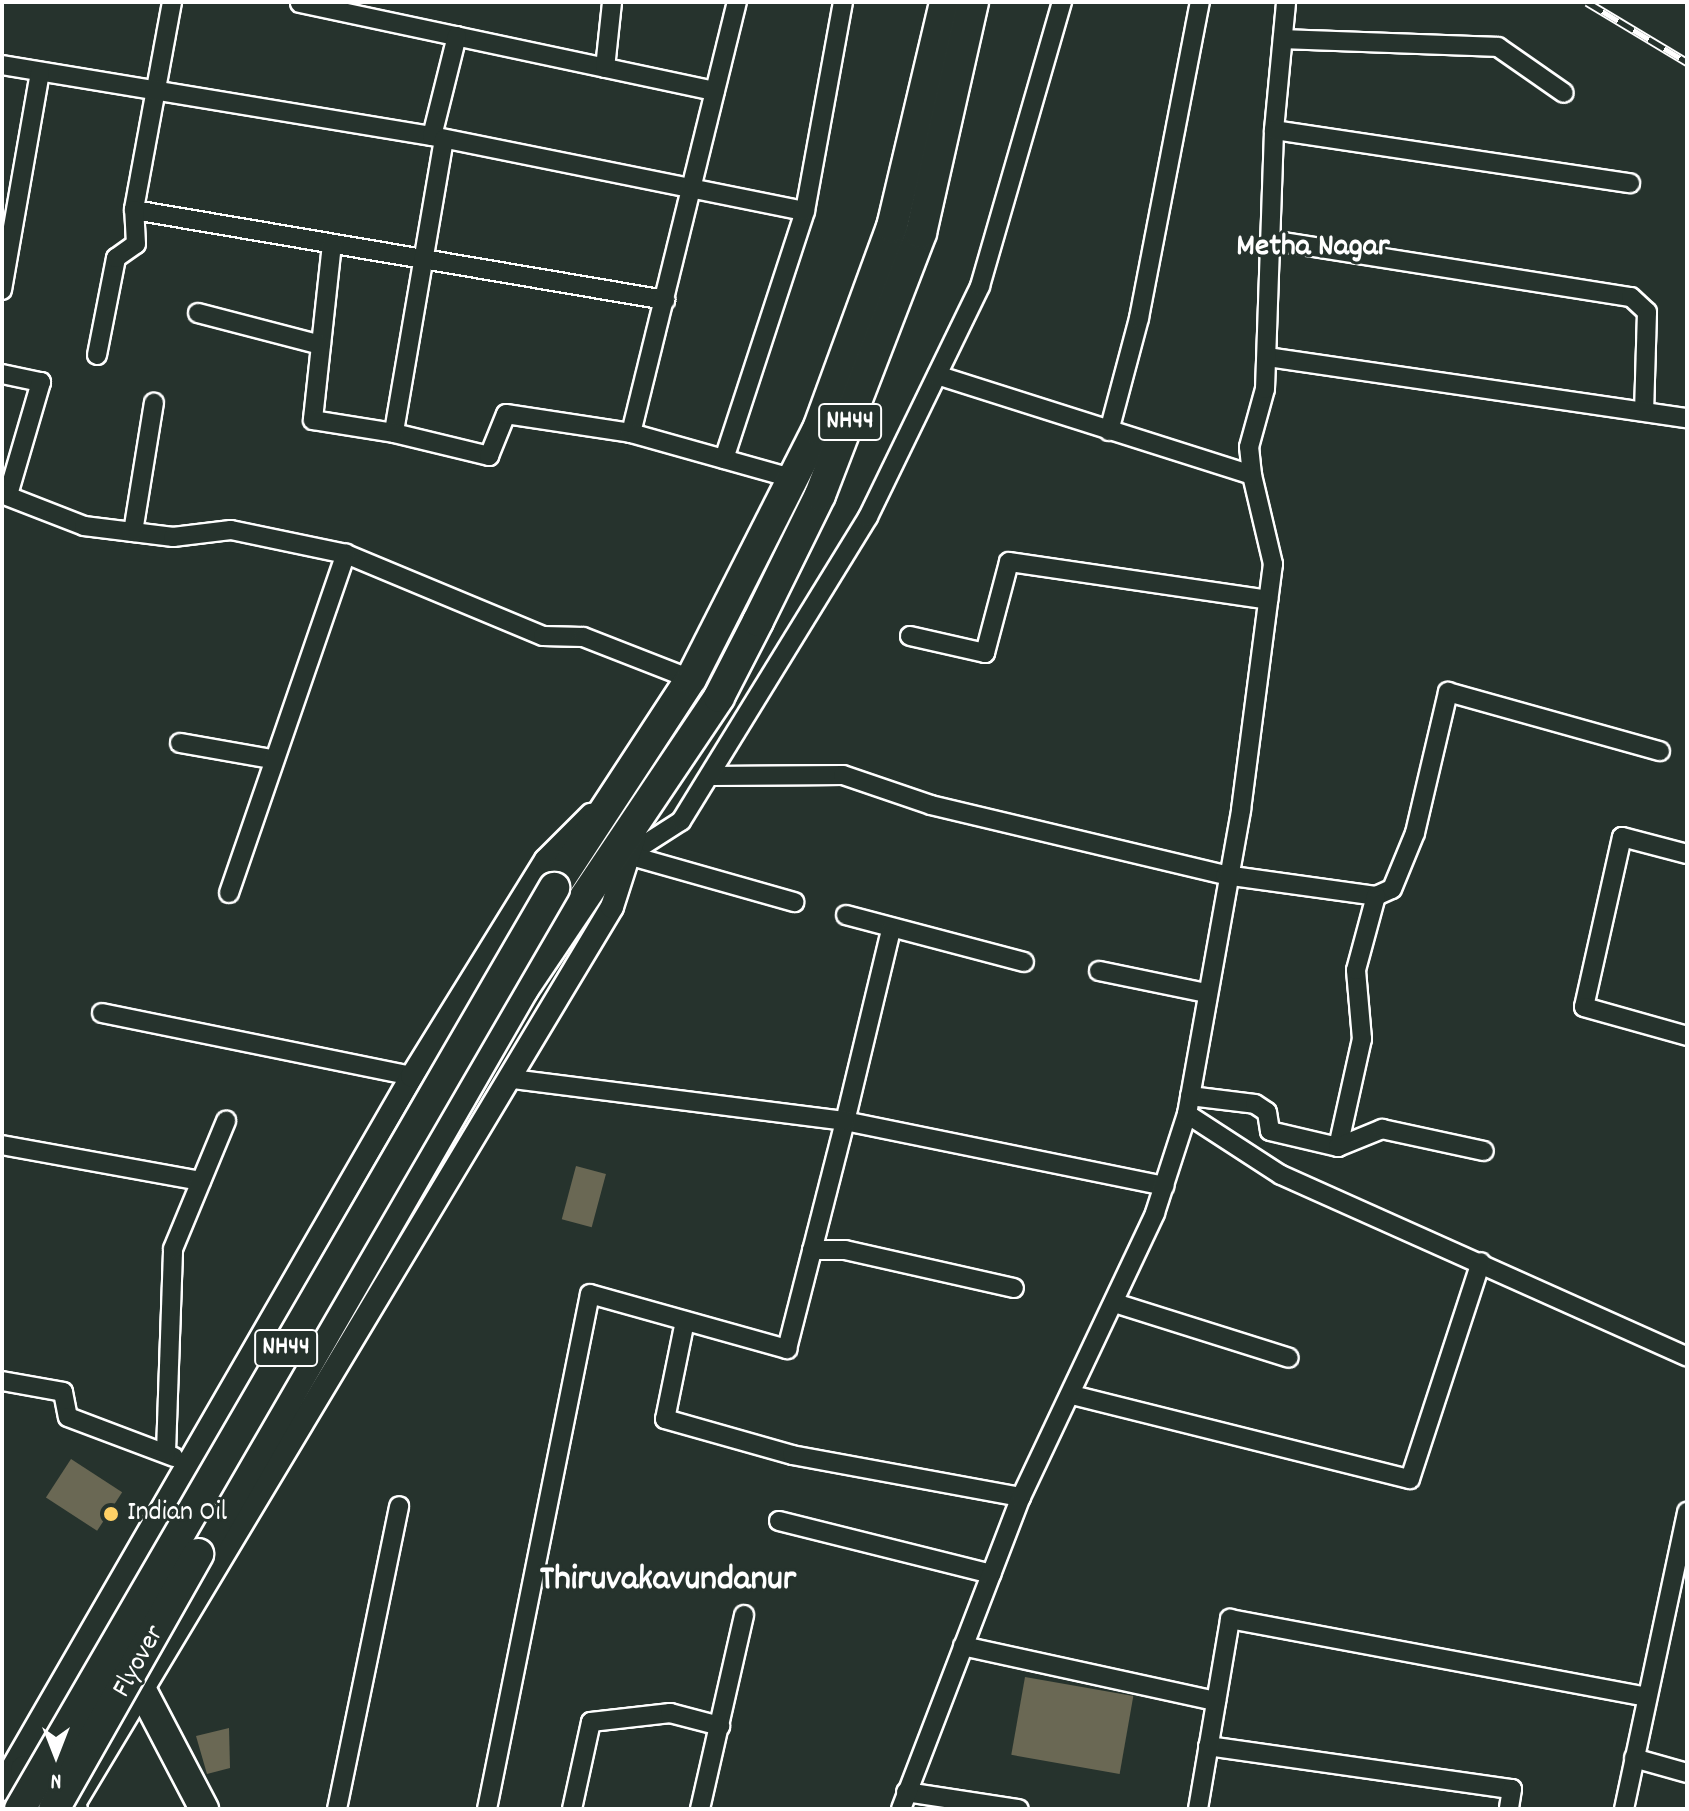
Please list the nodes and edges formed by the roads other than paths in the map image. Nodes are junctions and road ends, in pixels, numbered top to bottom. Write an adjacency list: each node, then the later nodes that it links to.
1 (172, 2): 16 (street)
2 (612, 2): 14 (street)
3 (737, 2): 17 (street)
4 (843, 2): 24 (street)
5 (945, 2): 44 (highway, NH44)
6 (973, 2): 56 (highway, NH44)
7 (1062, 2): 35 (street)
8 (1200, 2): 39 (street)
9 (1286, 2): 12 (street)
10 (300, 3): 11 (street)
11 (457, 36): 14 (street); 20 (street)
12 (1283, 39): 18 (street); 19 (street)
13 (2, 65): 15 (street)
14 (605, 68): 17 (street)
15 (40, 72): 16 (street); 28 (street)
16 (153, 90): 20 (street); 23 (street)
17 (715, 91): 22 (street)
18 (1564, 93)
19 (1274, 130): 21 (street); 25 (street)
20 (438, 137): 22 (street); 27 (street)
21 (1630, 183)
22 (690, 190): 24 (street); 29 (street)
23 (134, 210): 26 (street); 32 (street)
24 (805, 211): 42 (street)
25 (1270, 240): 33 (street); 37 (street)
26 (332, 244): 27 (street); 31 (street)
27 (423, 259): 29 (street); 40 (street)
28 (2, 290)
29 (665, 300): 41 (street)
30 (198, 313): 31 (street)
31 (321, 345): 40 (street)
32 (97, 355)
33 (1267, 357): 37 (street); 43 (street)
34 (2, 374): 45 (street)
35 (937, 375): 39 (street); 54 (street)
36 (154, 403): 46 (street)
37 (1644, 411): 38 (street)
38 (1687, 418)
39 (1109, 431): 43 (street)
40 (394, 433): 41 (street)
41 (631, 433): 42 (street)
42 (724, 459): 44 (street)
43 (1252, 475): 48 (street)
44 (795, 479): 50 (highway, NH44)
45 (5, 494): 46 (street)
46 (133, 532): 47 (street)
47 (346, 554): 50 (street); 53 (street)
48 (1268, 600): 49 (street); 59 (street)
49 (910, 636)
50 (691, 679): 55 (highway, NH44)
51 (180, 743): 53 (street)
52 (1660, 751): 61 (street)
53 (272, 759): 60 (street)
54 (712, 776): 58 (street); 59 (street)
55 (623, 783): 70 (street); 108 (highway, NH44, bridge)
56 (644, 807): 58 (street); 107 (highway, Flyover / NH44, bridge)
57 (1687, 854): 69 (street)
58 (628, 855): 62 (street); 71 (street)
59 (1225, 875): 61 (street); 67 (street)
60 (229, 893)
61 (1376, 896): 76 (street)
62 (794, 902)
63 (846, 915): 64 (street)
64 (891, 930): 65 (street); 74 (street)
65 (1024, 962)
66 (1099, 971): 67 (street)
67 (1206, 993): 72 (street)
68 (102, 1013): 70 (street)
69 (1687, 1036)
70 (412, 1076): 90 (street)
71 (511, 1079): 74 (street); 98 (street)
72 (1188, 1105): 76 (street); 79 (street); 81 (street)
73 (226, 1121): 78 (street)
74 (845, 1121): 79 (street); 80 (street)
75 (2, 1145): 78 (street)
76 (1338, 1147): 77 (street)
77 (1484, 1151)
78 (201, 1181): 89 (street)
79 (1164, 1186): 83 (street)
80 (812, 1250): 82 (street); 84 (street)
81 (1481, 1262): 85 (street); 88 (street)
82 (1014, 1288)
83 (1115, 1303): 86 (street); 88 (street)
84 (685, 1321): 91 (street); 111 (street)
85 (1687, 1357)
86 (1289, 1358)
87 (2, 1381): 89 (street)
88 (1072, 1395): 91 (street)
89 (166, 1452): 90 (street)
90 (186, 1466): 105 (street)
91 (1021, 1497): 95 (street)
92 (399, 1506): 110 (street)
93 (1687, 1512): 99 (street)
94 (779, 1521): 95 (street)
95 (991, 1574): 97 (street)
96 (744, 1615): 101 (street)
97 (963, 1646): 100 (street); 106 (street)
98 (144, 1694): 107 (street); 109 (main road)
99 (1646, 1697): 100 (street); 103 (street)
100 (1216, 1701): 102 (street)
101 (720, 1726): 112 (street); 113 (street)
102 (1208, 1746): 115 (street); 116 (street)
103 (1634, 1758): 104 (street); 117 (street)
104 (1687, 1773)
105 (4, 1783): 107 (main road)
106 (904, 1801): 114 (street)
107 (66, 1808)
108 (20, 1809)
109 (204, 1809)
110 (337, 1809)
111 (487, 1809)
112 (572, 1809)
113 (700, 1809)
114 (1019, 1809)
115 (1198, 1809)
116 (1509, 1809)
117 (1624, 1809)

